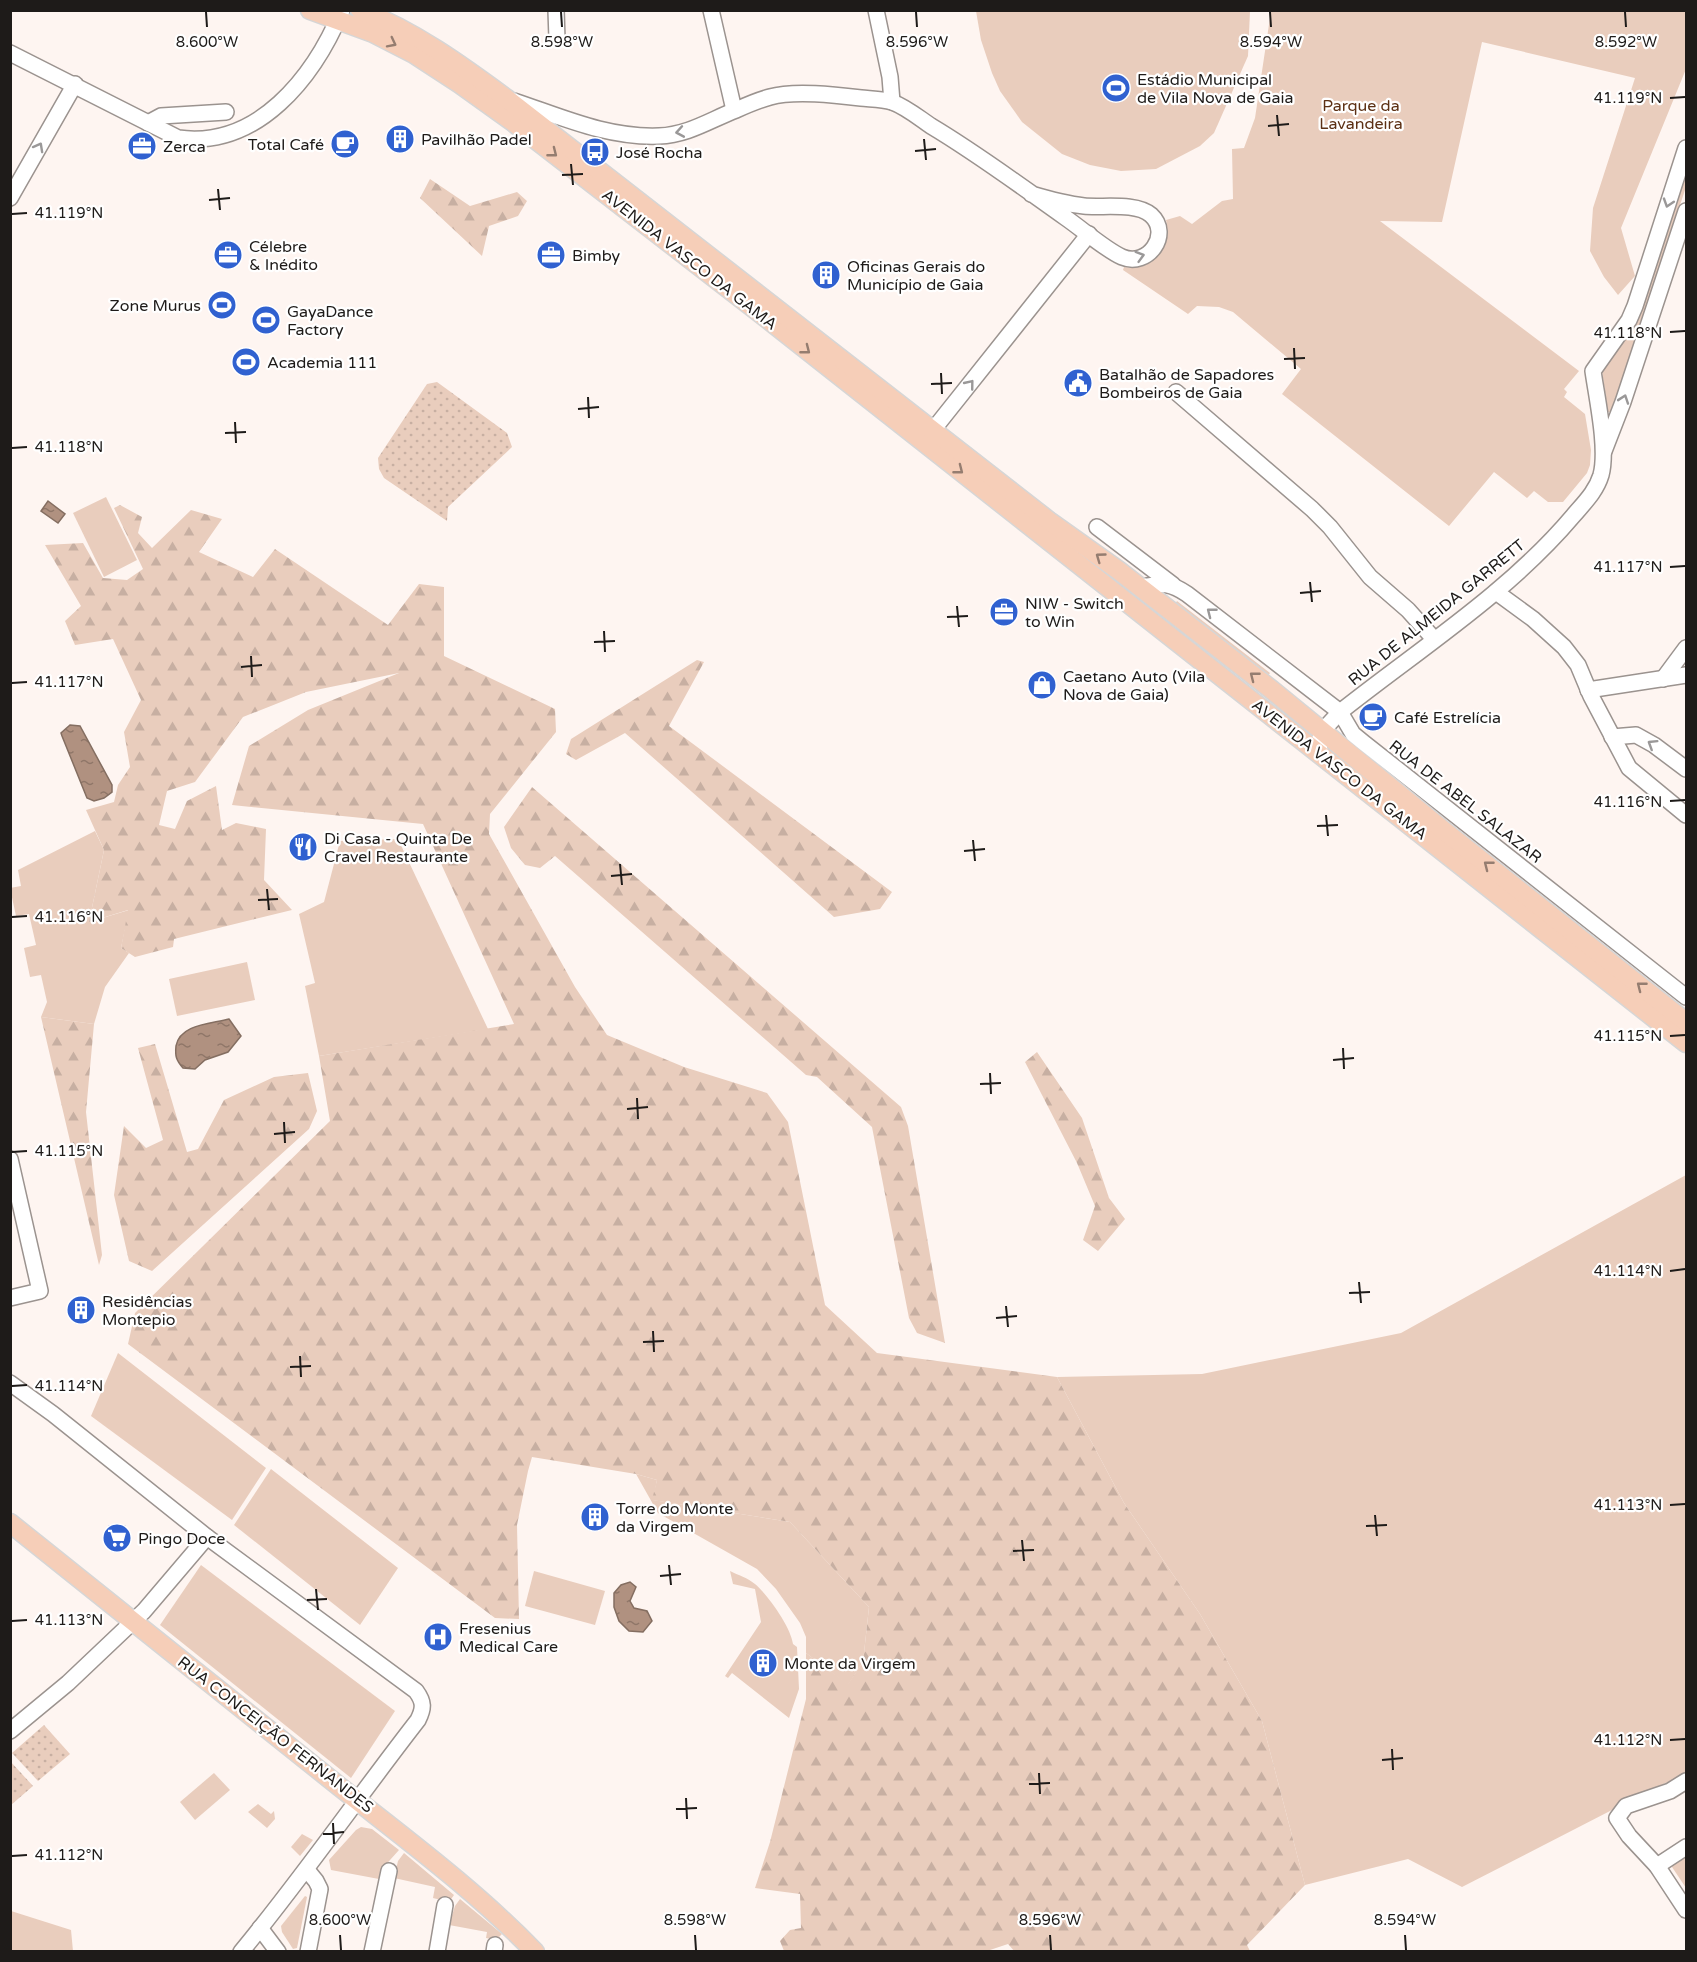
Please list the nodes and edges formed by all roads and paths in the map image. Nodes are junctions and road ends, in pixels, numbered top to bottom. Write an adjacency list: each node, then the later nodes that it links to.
1 (309, 10): 6 (main road, AVENIDA VASCO DA GAMA)
2 (360, 10): 10 (main road, AVENIDA VASCO DA GAMA)
3 (556, 10): 7 (street)
4 (711, 10): 12 (street)
5 (876, 10): 11 (street)
6 (340, 15): 14 (street); 23 (main road, AVENIDA VASCO DA GAMA, one-way to 23)
7 (557, 39)
8 (10, 53): 9 (street)
9 (75, 84): 14 (street); 17 (street, one-way to 9)
10 (507, 99): 12 (street, one-way to 10); 21 (main road, AVENIDA VASCO DA GAMA)
11 (892, 102): 12 (street); 16 (street)
12 (734, 110)
13 (226, 112): 14 (street)
14 (148, 123)
15 (1686, 148): 22 (street, RUA DE ALMEIDA GARRETT, one-way to 22)
16 (1031, 194): 19 (street); 19 (street, one-way to 16)
17 (10, 198)
18 (1686, 211): 22 (street, RUA DE ALMEIDA GARRETT, one-way to 18)
19 (1089, 234): 21 (street, one-way to 19)
20 (1176, 392): 28 (street)
21 (933, 430): 23 (main road, AVENIDA VASCO DA GAMA)
22 (1603, 453): 27 (street, RUA DE ALMEIDA GARRETT)
23 (998, 491): 26 (main road, AVENIDA VASCO DA GAMA, one-way to 23); 32 (main road, AVENIDA VASCO DA GAMA)
24 (1097, 527): 25 (street, RUA DE ABEL SALAZAR)
25 (1173, 585): 26 (street); 34 (street, RUA DE ABEL SALAZAR, one-way to 25)
26 (1140, 587): 35 (main road, AVENIDA VASCO DA GAMA, one-way to 26)
27 (1496, 592): 28 (street, RUA DE ALMEIDA GARRETT); 33 (street)
28 (1434, 639): 34 (street, RUA DE ALMEIDA GARRETT)
29 (1686, 648): 31 (street)
30 (1686, 675): 31 (street)
31 (1663, 679): 33 (street)
32 (1234, 686): 35 (street); 37 (main road, AVENIDA VASCO DA GAMA)
33 (1588, 690): 36 (street)
34 (1340, 712): 35 (street, RUA DE ALMEIDA GARRETT); 40 (street, RUA DE ABEL SALAZAR)
35 (1322, 733): 37 (street); 41 (main road, AVENIDA VASCO DA GAMA, one-way to 35)
36 (1612, 737): 38 (street, one-way to 36); 39 (street)
37 (1321, 754): 42 (main road, AVENIDA VASCO DA GAMA)
38 (1686, 769)
39 (1686, 815)
40 (1686, 998)
41 (1686, 1022)
42 (1686, 1043)
43 (10, 1159): 44 (street)
44 (10, 1298)
45 (10, 1383): 47 (street)
46 (10, 1524): 48 (main road, RUA CONCEIÇÃO FERNANDES)
47 (207, 1537): 48 (street); 51 (street)
48 (133, 1621): 49 (street); 51 (main road, RUA CONCEIÇÃO FERNANDES)
49 (10, 1731)
50 (1686, 1781): 53 (street)
51 (359, 1800): 54 (street); 64 (main road, RUA CONCEIÇÃO FERNANDES)
52 (1686, 1847): 53 (street)
53 (1657, 1866): 57 (street)
54 (307, 1870): 58 (street); 61 (street)
55 (389, 1871): 62 (street)
56 (445, 1905): 63 (street)
57 (1686, 1910)
58 (260, 1928): 59 (street); 60 (street)
59 (241, 1952)
60 (278, 1952)
61 (308, 1952)
62 (372, 1952)
63 (437, 1952)
64 (535, 1952)

